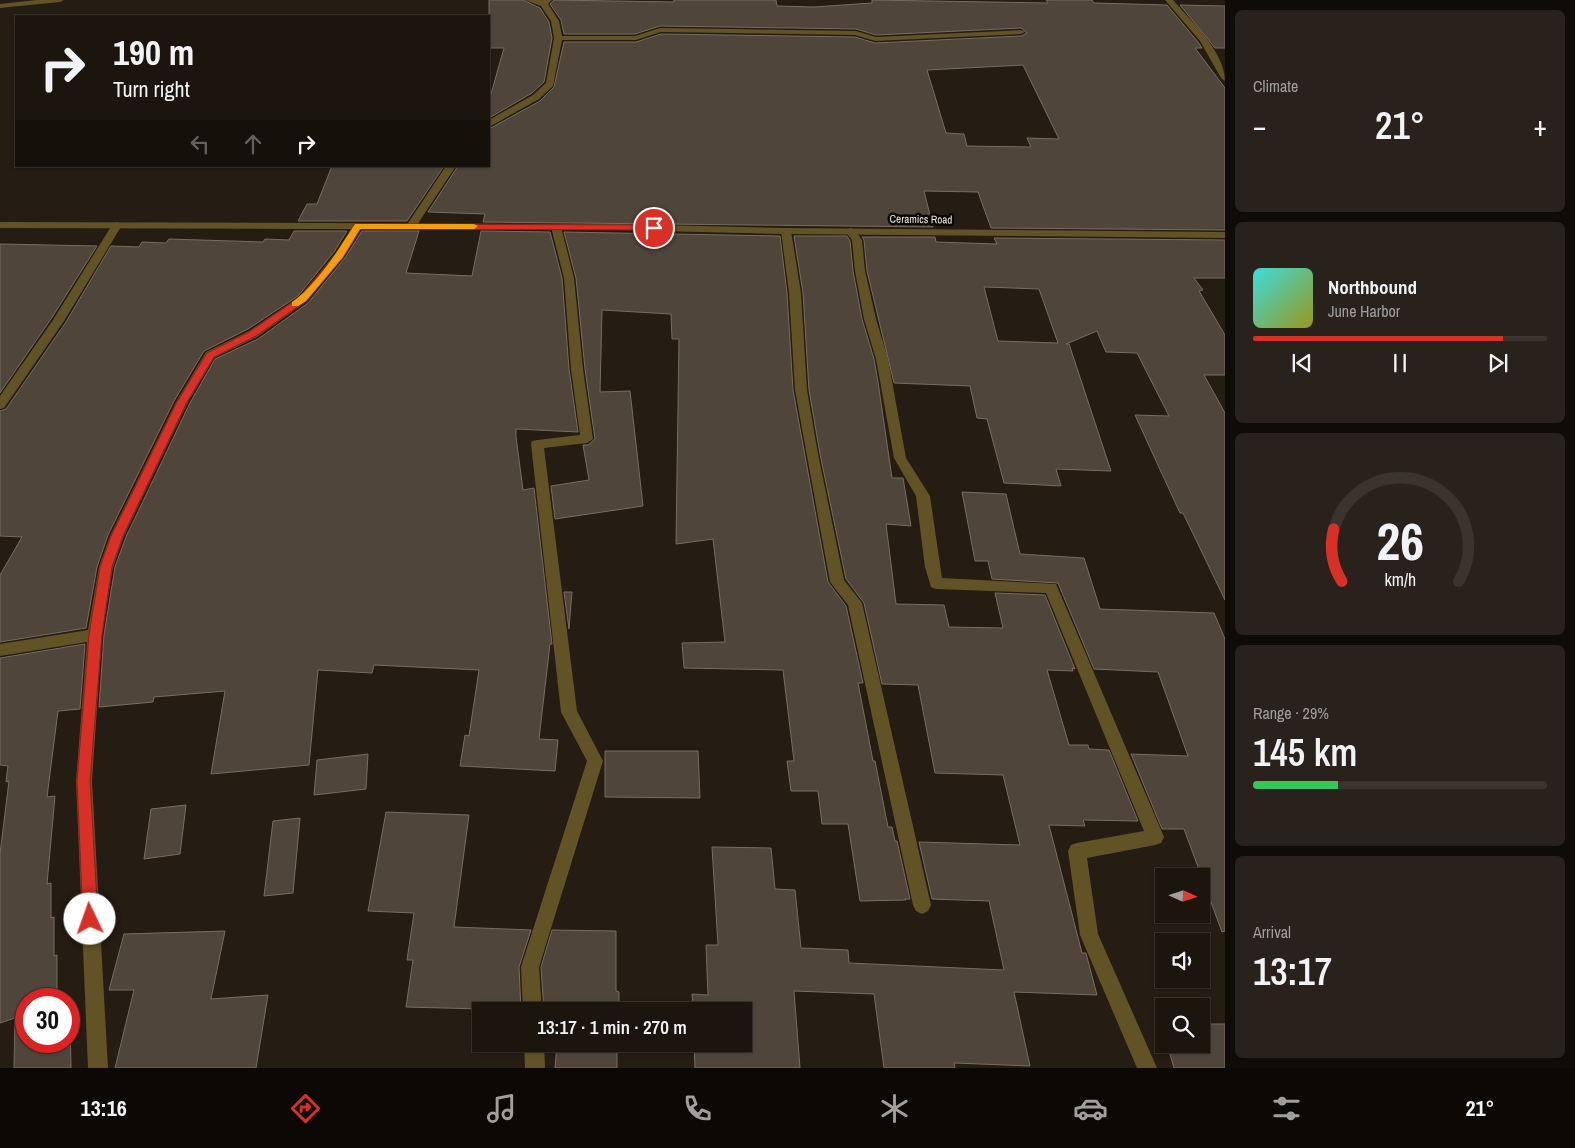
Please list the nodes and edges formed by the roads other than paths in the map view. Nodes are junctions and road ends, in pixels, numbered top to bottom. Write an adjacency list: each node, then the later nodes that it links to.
1 (60, 0): 5 (street)
2 (529, 0): 4 (street)
3 (1170, 0): 8 (street)
4 (546, 2): 7 (street)
5 (0, 6)
6 (1021, 32): 7 (street)
7 (558, 38): 9 (street)
8 (1225, 78)
9 (490, 123)
10 (450, 167): 14 (street)
11 (0, 225): 12 (street, Ceramics Road)
12 (117, 225): 13 (street, Ceramics Road); 19 (street)
13 (358, 226): 14 (street, Ceramics Road); 20 (street)
14 (411, 226): 15 (street, Ceramics Road)
15 (556, 227): 16 (street, Ceramics Road); 23 (street)
16 (786, 231): 17 (street, Ceramics Road); 22 (street)
17 (850, 231): 18 (street, Ceramics Road); 27 (street)
18 (1225, 235)
19 (0, 405)
20 (95, 635): 21 (street); 25 (street)
21 (0, 650)
22 (922, 905)
23 (532, 1002)
24 (534, 1052): 26 (street)
25 (98, 1068)
26 (535, 1068)
27 (1147, 1068)

